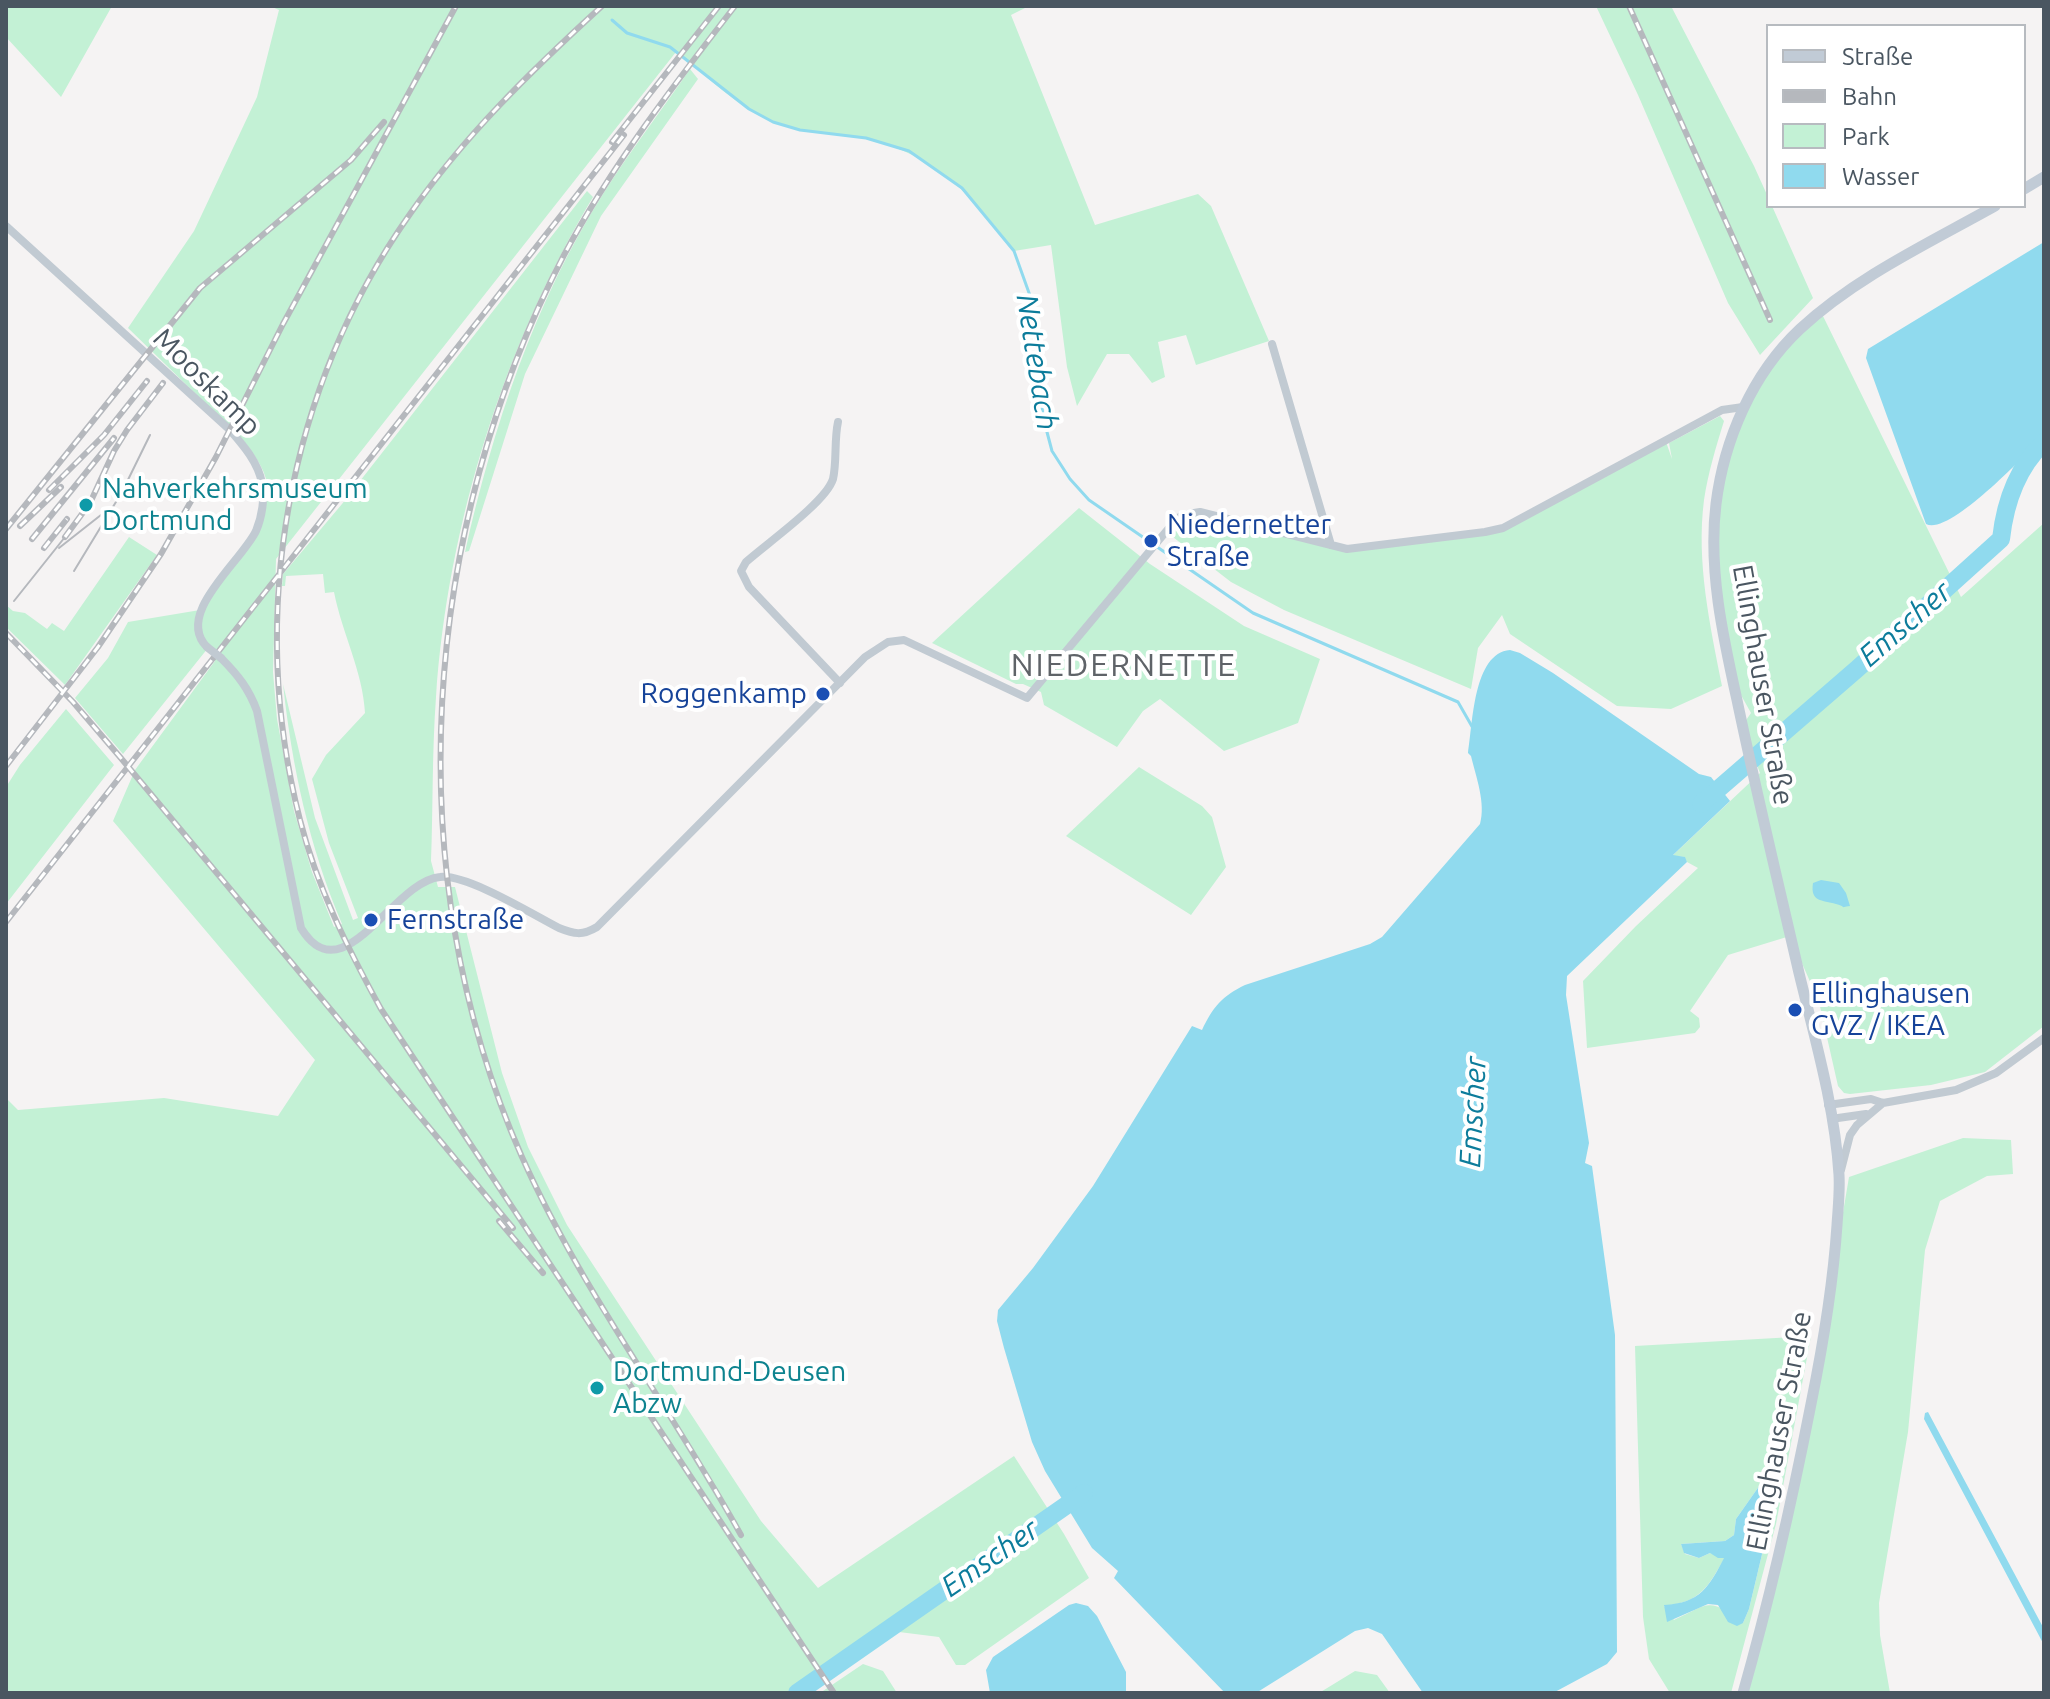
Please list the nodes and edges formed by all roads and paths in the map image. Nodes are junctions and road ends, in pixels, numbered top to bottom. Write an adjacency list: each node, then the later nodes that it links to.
1 (2044, 177): 2 (main road)
2 (2026, 188)
3 (1991, 208): 6 (main road, Ellinghauser Straße)
4 (6, 226): 9 (street, Mooskamp, bridge)
5 (1272, 344): 8 (street)
6 (1743, 407): 8 (street); 12 (main road, Ellinghauser Straße)
7 (838, 422): 9 (street)
8 (1331, 545): 9 (street)
9 (840, 683)
10 (2044, 1038): 11 (street, Ellinghauser Straße)
11 (1883, 1103): 12 (street, Ellinghauser Straße); 13 (street, Ellinghauser Straße)
12 (1828, 1105): 14 (main road, Ellinghauser Straße)
13 (1871, 1113): 14 (street); 15 (street, Ellinghauser Straße)
14 (1831, 1119): 15 (main road, Ellinghauser Straße)
15 (1839, 1175): 16 (main road, Ellinghauser Straße)
16 (1743, 1693)

